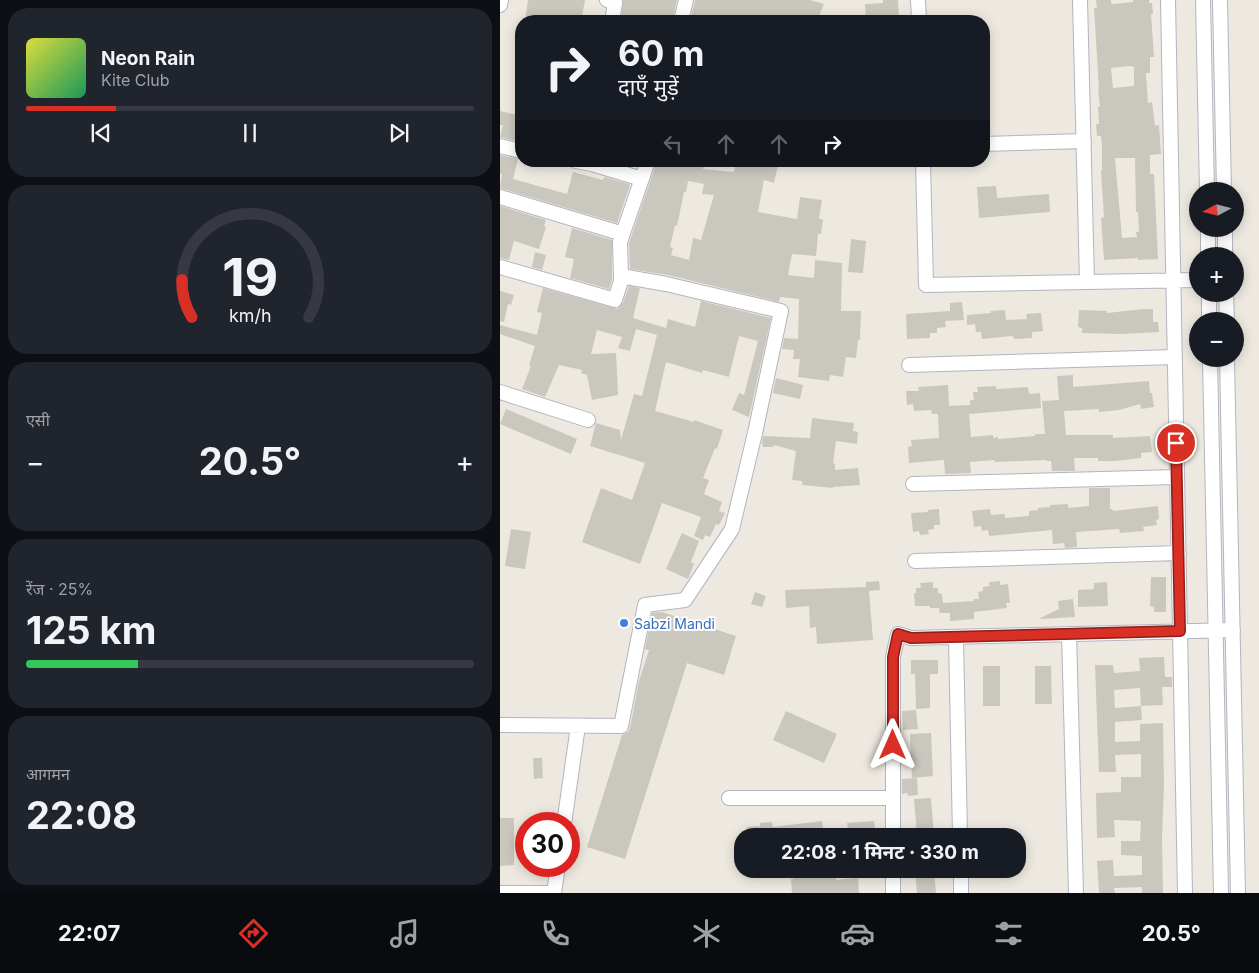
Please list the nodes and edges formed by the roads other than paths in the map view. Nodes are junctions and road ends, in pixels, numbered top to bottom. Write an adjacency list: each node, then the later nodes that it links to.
1 (501, 0): 9 (street)
2 (607, 0): 10 (street)
3 (686, 0): 11 (street)
4 (918, 0): 12 (street)
5 (1080, 0): 13 (street)
6 (1168, 0): 28 (street)
7 (1203, 0): 21 (street)
8 (1220, 0): 22 (street)
9 (500, 5)
10 (613, 15)
11 (683, 15)
12 (919, 15)
13 (1084, 141): 14 (street); 29 (street)
14 (990, 144)
15 (500, 146): 16 (street)
16 (515, 149)
17 (604, 167): 20 (street)
18 (646, 167): 20 (street)
19 (923, 167): 29 (street)
20 (642, 179): 24 (street)
21 (1207, 182)
22 (1224, 182)
23 (500, 197): 24 (street)
24 (623, 232): 26 (street)
25 (500, 267): 26 (street)
26 (621, 276): 46 (street)
27 (1189, 280): 28 (street)
28 (1173, 281): 29 (street); 30 (street)
29 (1088, 282)
30 (1175, 357): 31 (street); 36 (street)
31 (909, 365)
32 (1210, 367): 42 (street)
33 (1227, 367): 40 (street)
34 (500, 392): 35 (street)
35 (588, 420)
36 (1177, 477): 37 (street); 38 (street)
37 (913, 484)
38 (1178, 553): 39 (street); 41 (street)
39 (915, 561)
40 (1233, 630): 42 (street); 62 (street)
41 (1180, 631): 42 (street); 43 (street); 60 (street)
42 (1216, 631): 61 (street)
43 (1069, 634): 44 (street); 59 (street)
44 (956, 637): 48 (street); 51 (street)
45 (500, 725): 46 (street)
46 (578, 726): 49 (street)
47 (729, 798): 48 (street)
48 (893, 798): 50 (street)
49 (566, 812)
50 (893, 828)
51 (960, 828)
52 (556, 877): 56 (street)
53 (893, 878): 57 (street)
54 (961, 878): 58 (street)
55 (500, 893): 56 (street)
56 (554, 893)
57 (893, 893)
58 (961, 893)
59 (1076, 893)
60 (1185, 893)
61 (1221, 893)
62 (1238, 893)

